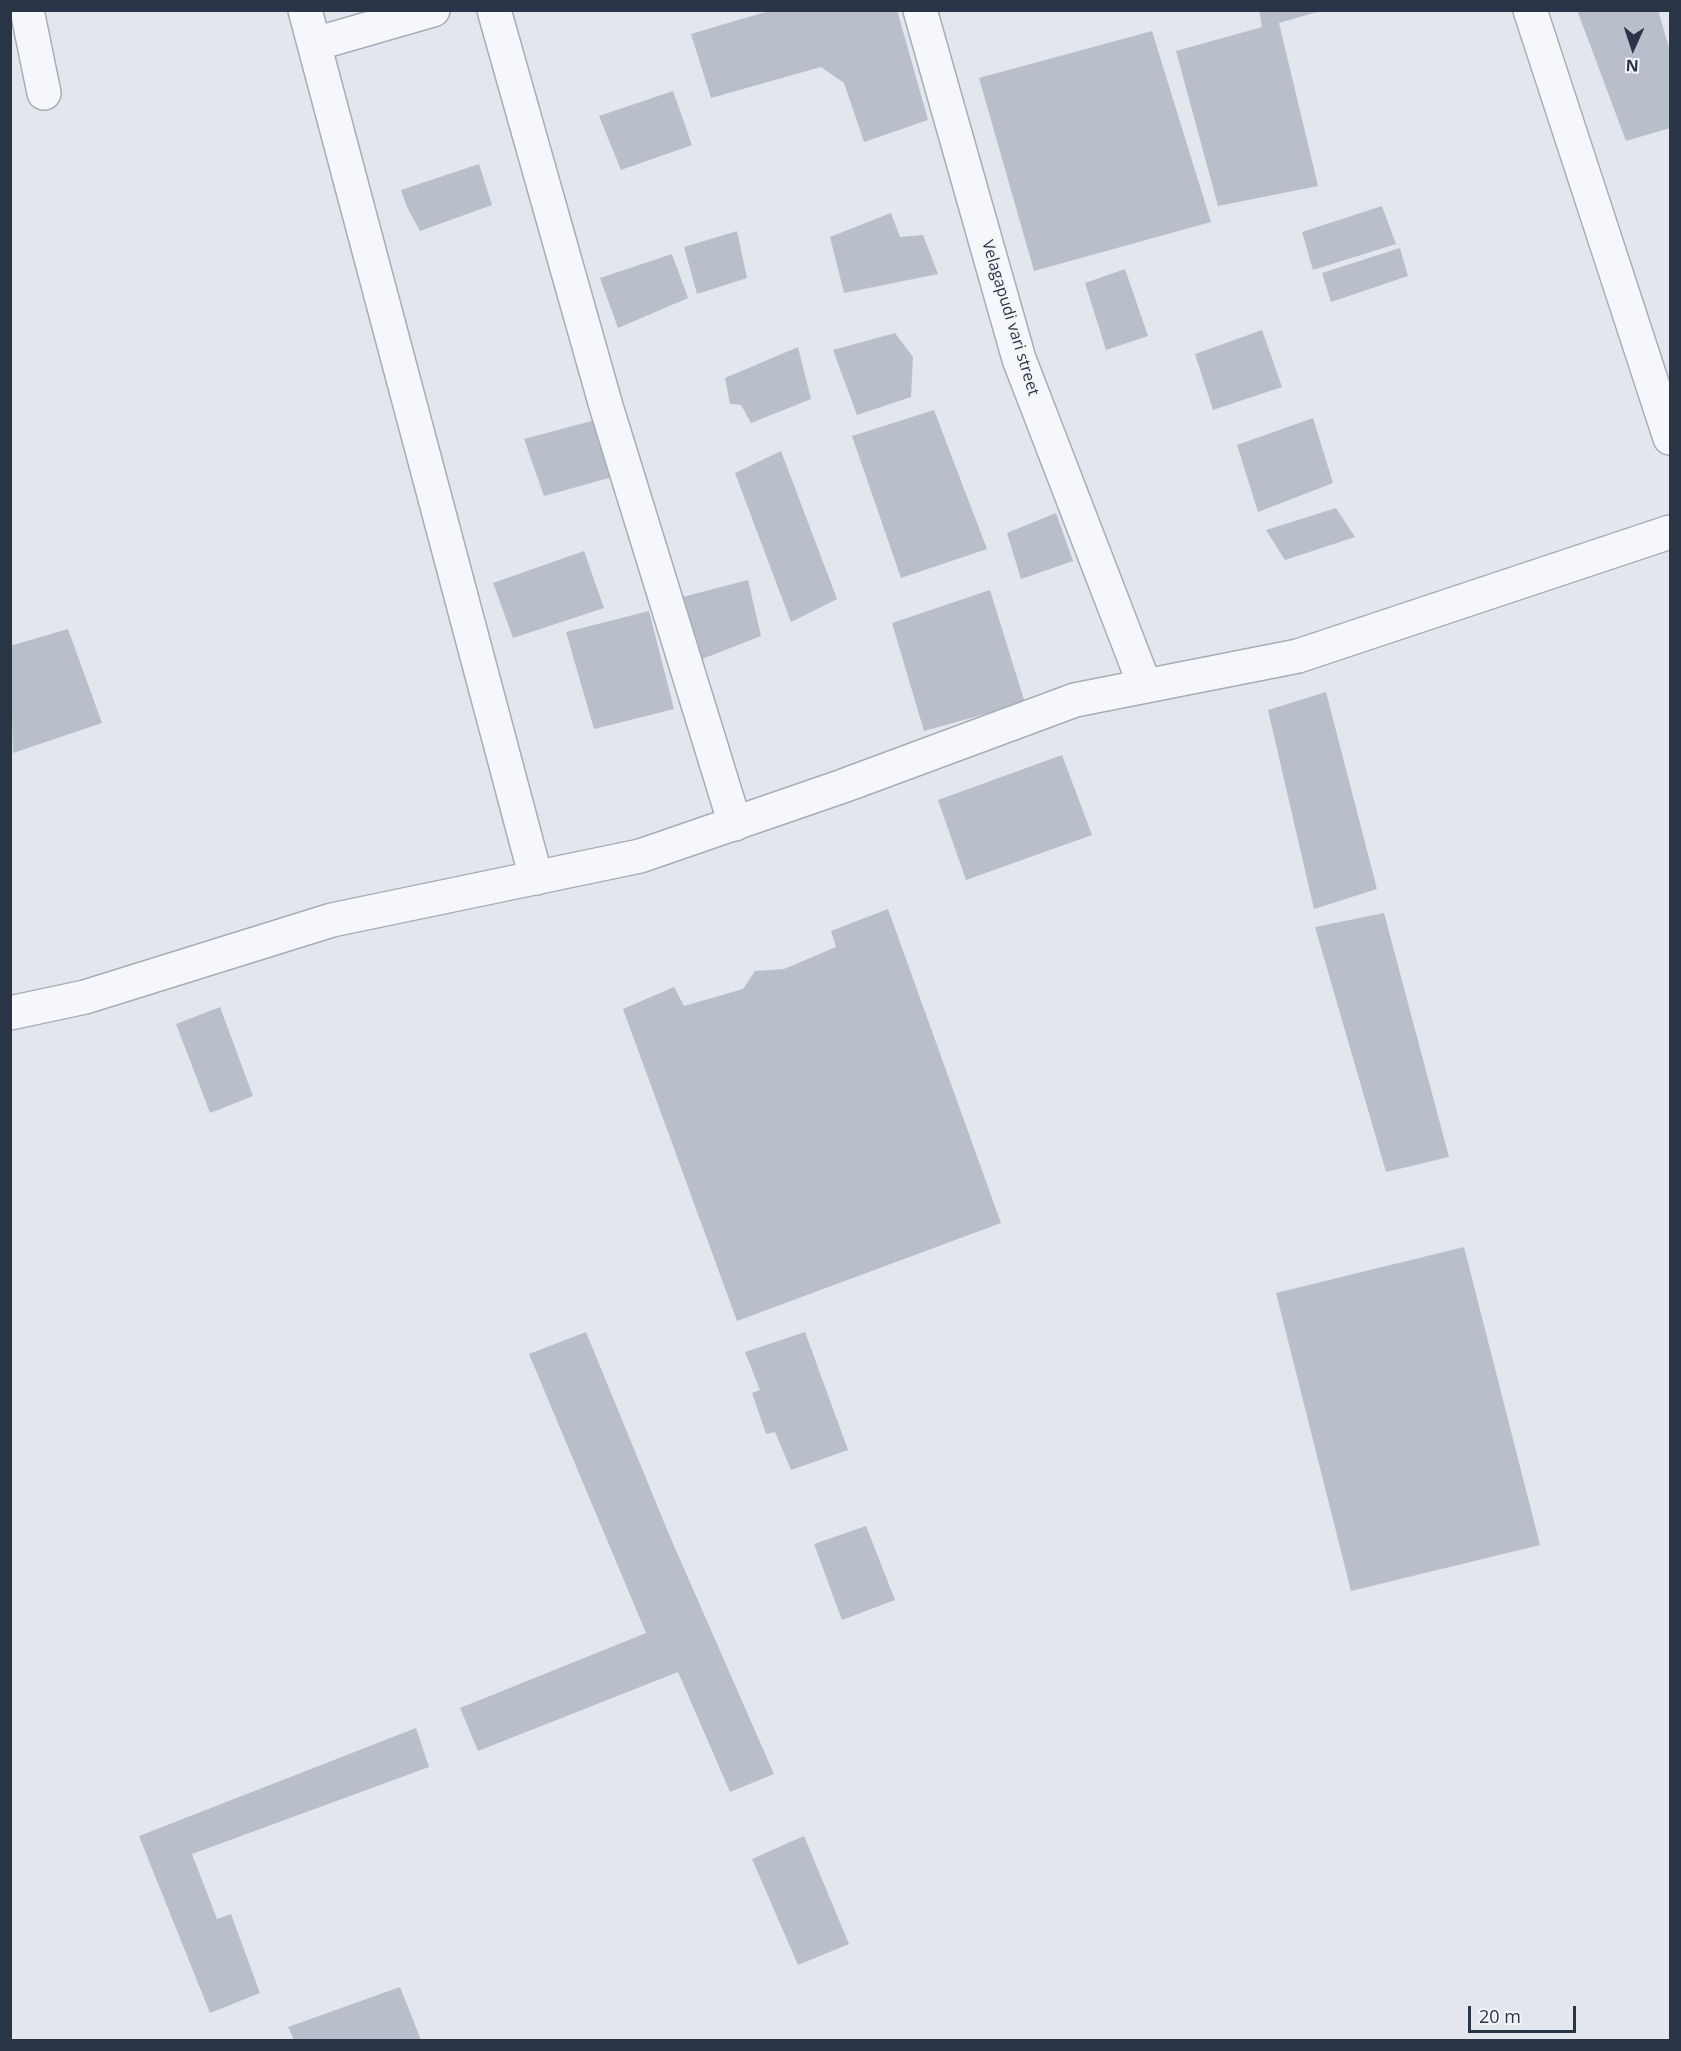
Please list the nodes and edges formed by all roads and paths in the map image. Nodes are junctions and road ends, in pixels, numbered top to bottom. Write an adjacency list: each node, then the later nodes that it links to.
1 (27, 10): 8 (street)
2 (305, 10): 7 (street)
3 (433, 10): 7 (street)
4 (494, 10): 12 (street)
5 (921, 10): 11 (street, Velagapudi vari street)
6 (1530, 10): 9 (street)
7 (315, 44): 13 (street)
8 (44, 93)
9 (1671, 438)
10 (1671, 532): 11 (street)
11 (1145, 686): 12 (street)
12 (735, 824): 13 (street)
13 (536, 878): 14 (street)
14 (10, 1013)

